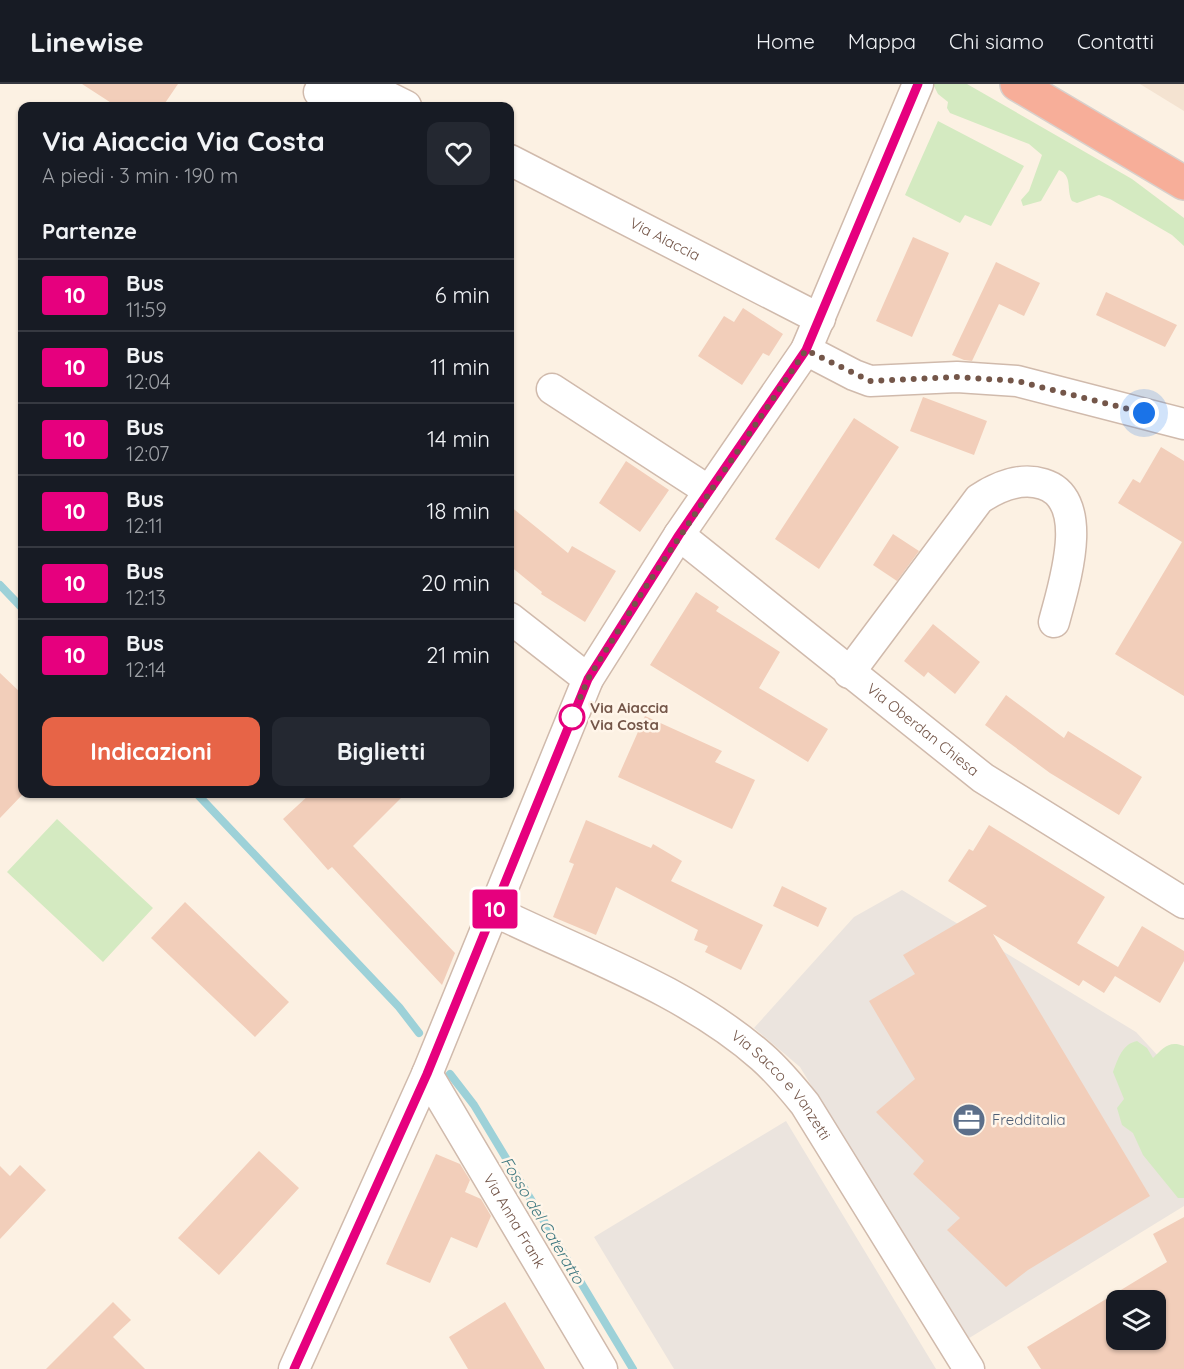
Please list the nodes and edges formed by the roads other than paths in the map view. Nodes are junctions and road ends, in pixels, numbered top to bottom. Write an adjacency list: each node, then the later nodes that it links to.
1 (918, 84): 7 (street)
2 (1017, 84): 6 (highway)
3 (314, 94): 4 (street)
4 (398, 102)
5 (514, 162): 7 (street, Via Aiaccia)
6 (1184, 183)
7 (820, 319): 8 (street)
8 (806, 350): 10 (street); 11 (street)
9 (552, 389): 11 (street)
10 (1184, 424)
11 (709, 491): 12 (street)
12 (679, 535): 15 (street, Via Oberdan Chiesa); 16 (street)
13 (514, 621): 16 (street)
14 (1054, 622): 15 (street)
15 (849, 673): 17 (street, Via Oberdan Chiesa)
16 (588, 679): 18 (street)
17 (1184, 903)
18 (494, 911): 19 (street); 22 (street, Via Sacco e Vanzetti)
19 (427, 1074): 20 (street); 21 (street, Via Anna Frank)
20 (294, 1369)
21 (602, 1369)
22 (969, 1369)

